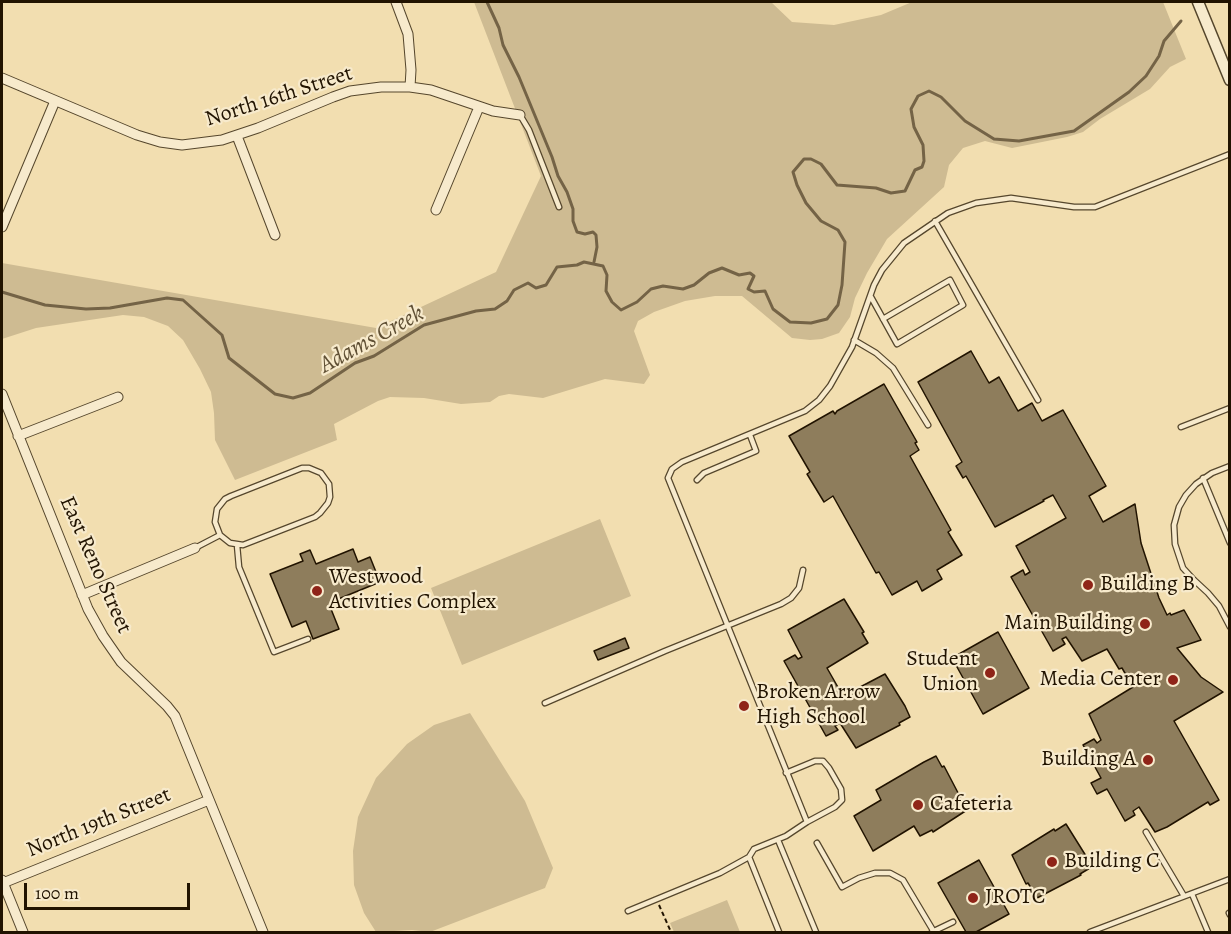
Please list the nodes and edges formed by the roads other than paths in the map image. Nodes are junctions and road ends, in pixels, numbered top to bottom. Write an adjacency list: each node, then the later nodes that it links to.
1 (396, 2): 5 (street)
2 (1198, 2): 4 (street)
3 (2, 78): 6 (street)
4 (1230, 80)
5 (410, 87): 7 (street, North 16th Street); 9 (street, North 16th Street)
6 (55, 101): 9 (street, North 16th Street); 14 (street)
7 (479, 107): 8 (street, North 16th Street); 12 (street)
8 (520, 115): 11 (lane)
9 (237, 136): 15 (street)
10 (1230, 154): 13 (lane)
11 (559, 207)
12 (436, 210)
13 (935, 221): 16 (lane); 21 (lane)
14 (2, 226)
15 (275, 235)
16 (871, 297): 17 (lane); 18 (lane)
17 (883, 319): 17 (lane)
18 (855, 340): 23 (lane); 25 (lane)
19 (2, 394): 26 (street, East Reno Street)
20 (118, 397): 26 (street)
21 (1038, 400)
22 (1230, 408): 24 (lane)
23 (928, 425)
24 (1181, 427)
25 (750, 435): 29 (lane); 36 (lane)
26 (18, 436): 35 (street, East Reno Street)
27 (1230, 466): 28 (lane)
28 (1203, 478): 31 (lane); 37 (lane)
29 (697, 480)
30 (220, 535): 32 (lane); 32 (lane); 33 (lane)
31 (1230, 543)
32 (237, 545): 38 (lane)
33 (195, 549): 35 (street)
34 (803, 570): 36 (lane)
35 (82, 595): 41 (street, East Reno Street)
36 (726, 626): 39 (lane); 40 (lane)
37 (1230, 627)
38 (308, 639)
39 (544, 703)
40 (786, 773): 42 (lane); 42 (lane)
41 (209, 800): 48 (street, North 19th Street); 55 (street, East Reno Street)
42 (807, 822): 44 (lane)
43 (1146, 831): 50 (lane)
44 (778, 840): 46 (lane); 57 (lane)
45 (817, 843): 53 (lane)
46 (749, 857): 51 (lane); 56 (lane)
47 (1230, 879): 49 (lane)
48 (2, 881): 54 (street)
49 (1192, 894): 50 (lane); 59 (lane)
50 (1184, 896): 58 (lane)
51 (628, 911)
52 (953, 922): 53 (lane)
53 (933, 932)
54 (23, 933)
55 (263, 933)
56 (780, 933)
57 (816, 933)
58 (1090, 933)
59 (1208, 933)

